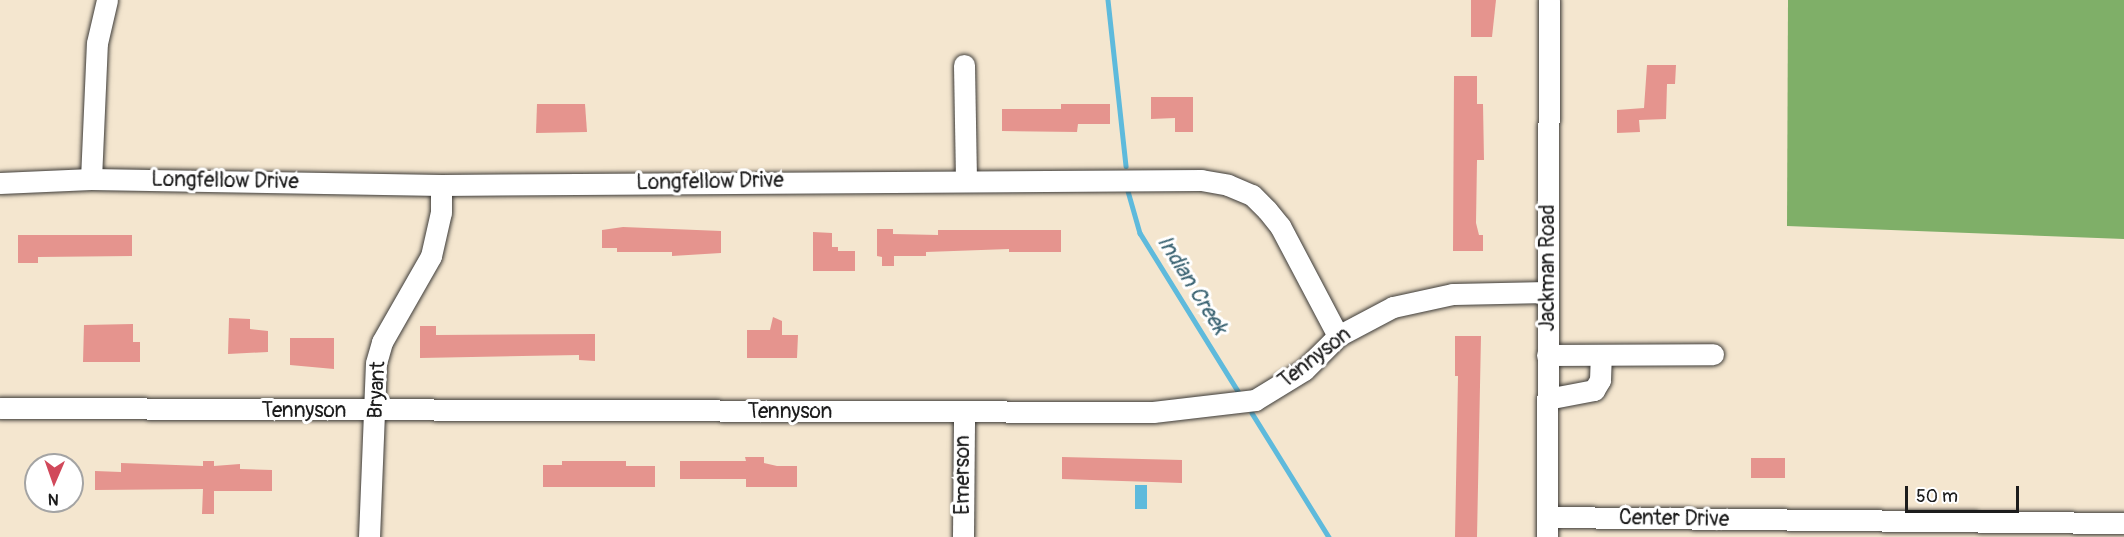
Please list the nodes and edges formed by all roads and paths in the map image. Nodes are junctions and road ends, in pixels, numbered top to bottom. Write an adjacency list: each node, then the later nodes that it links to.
1 (107, 0): 4 (street)
2 (1549, 0): 8 (street, Jackman Road)
3 (964, 65): 5 (street)
4 (91, 179): 6 (street, Longfellow Drive); 7 (street, Longfellow Drive)
5 (966, 180): 7 (street, Longfellow Drive); 9 (street, Longfellow Drive)
6 (0, 183)
7 (441, 185): 15 (street, Bryant)
8 (1548, 291): 9 (street, Tennyson); 11 (street, Jackman Road)
9 (1338, 336): 16 (street, Tennyson)
10 (1713, 354): 12 (street)
11 (1547, 355): 12 (street); 13 (street, Jackman Road)
12 (1600, 355): 13 (street)
13 (1547, 399): 18 (street, Jackman Road)
14 (0, 408): 15 (street, Tennyson)
15 (376, 410): 16 (street, Tennyson); 19 (street, Bryant)
16 (964, 412): 20 (street, Emerson)
17 (2124, 523): 18 (street, Center Drive)
18 (1547, 527)
19 (369, 537)
20 (963, 537)

